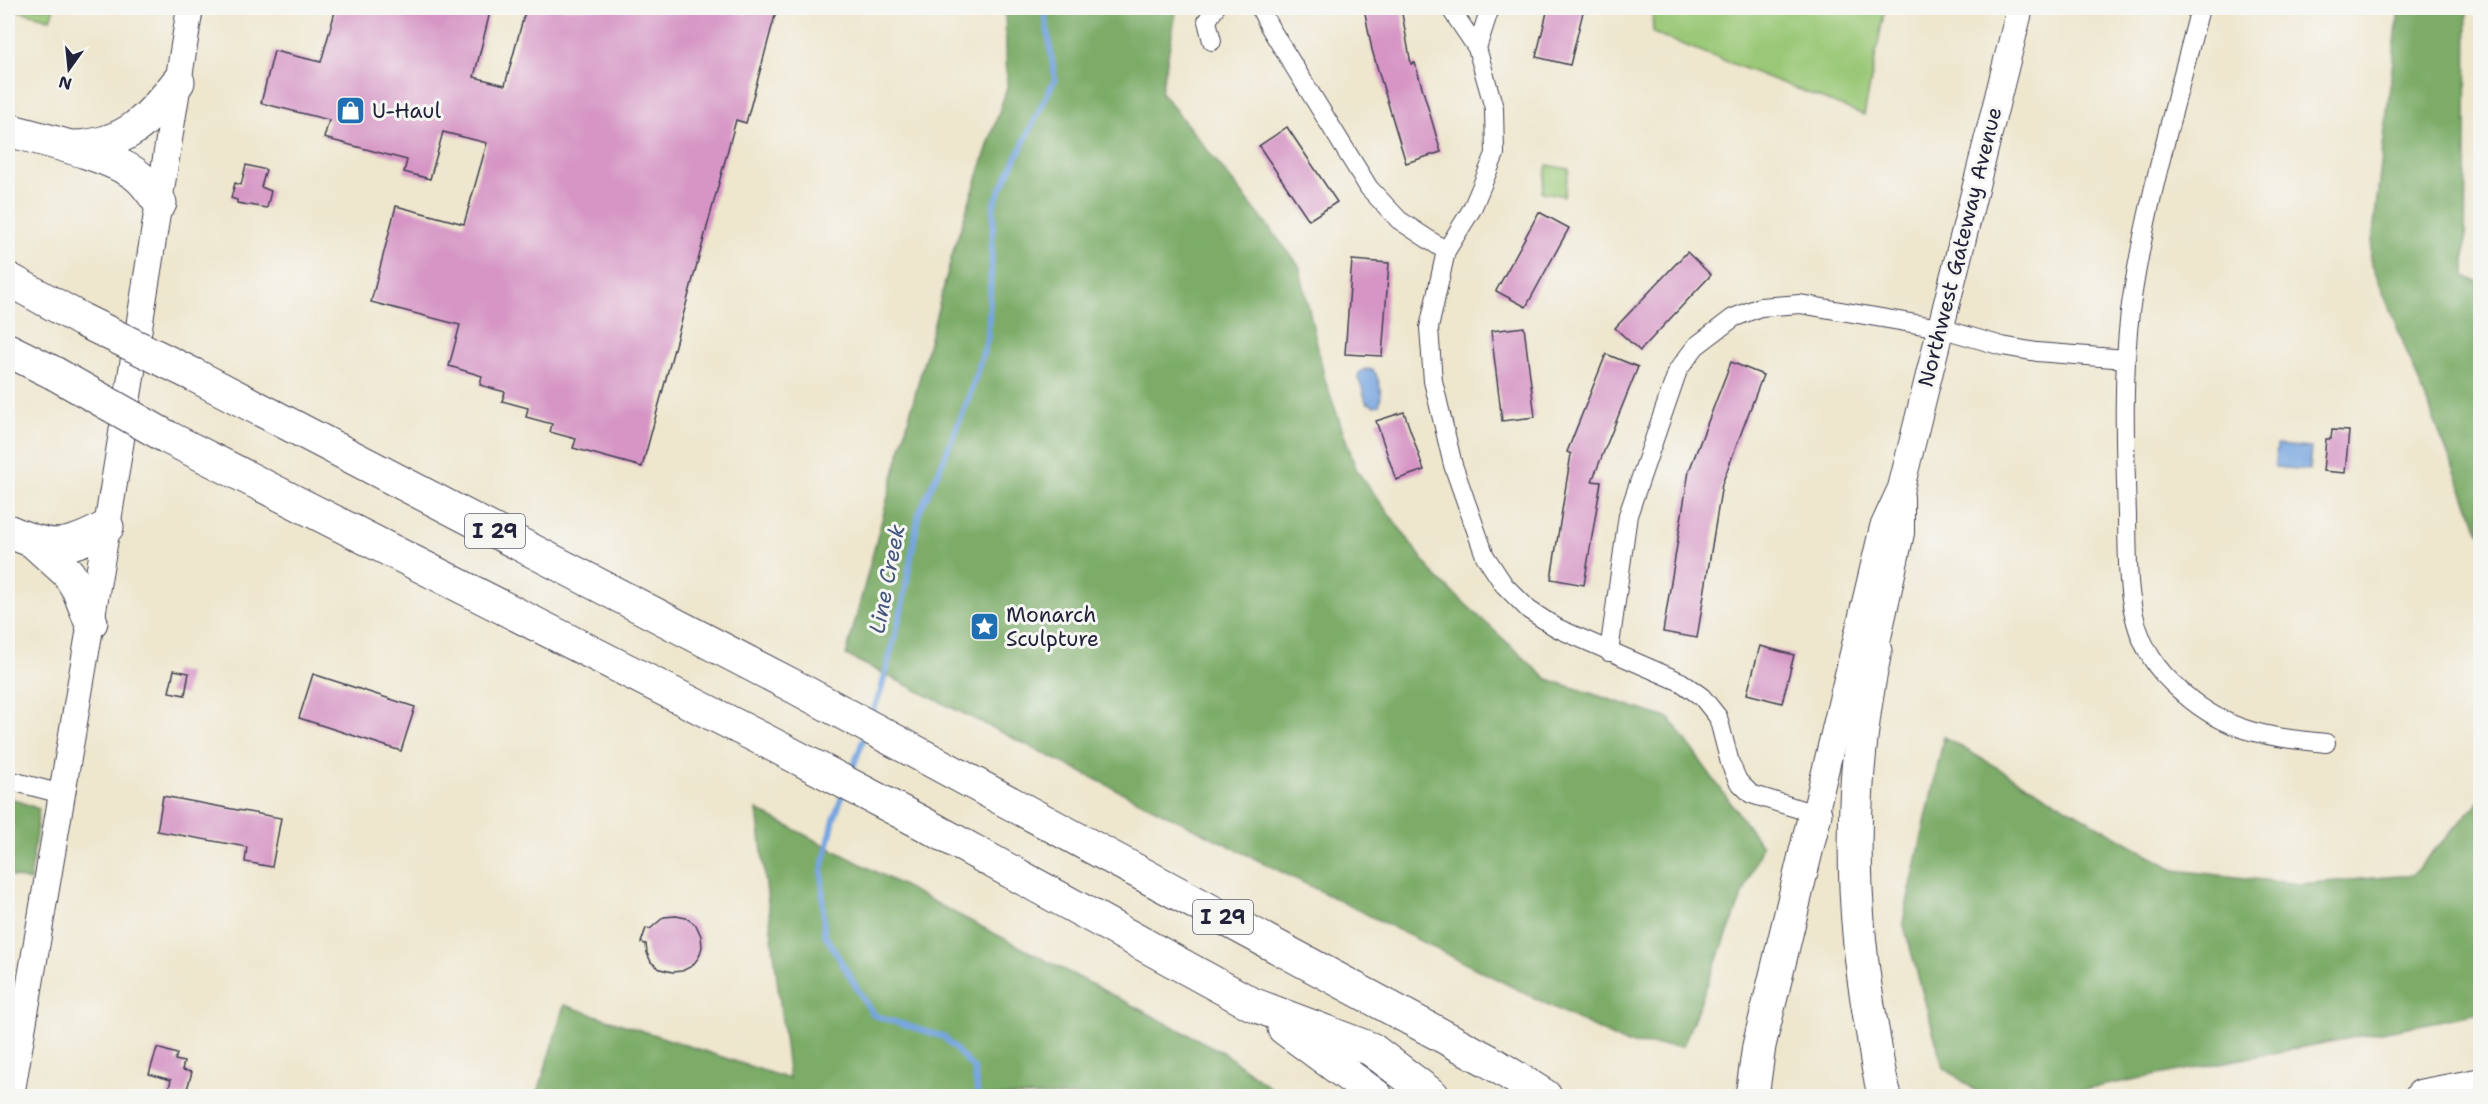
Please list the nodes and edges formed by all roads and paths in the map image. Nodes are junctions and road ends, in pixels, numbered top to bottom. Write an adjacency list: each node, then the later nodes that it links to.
1 (190, 8): 10 (main road)
2 (1215, 8): 8 (street)
3 (1260, 8): 14 (street)
4 (1450, 8): 9 (street)
5 (1491, 8): 9 (street)
6 (2020, 8): 16 (main road, Northwest Gateway Avenue)
7 (2200, 8): 18 (street)
8 (1212, 41)
9 (1477, 48): 14 (street)
10 (178, 82): 12 (highway); 13 (main road)
11 (8, 130): 12 (highway)
12 (68, 147): 13 (highway)
13 (160, 203): 20 (main road)
14 (1446, 251): 24 (street)
15 (8, 279): 30 (highway, I 29, bridge)
16 (1940, 328): 18 (street); 19 (main road, Northwest Gateway Avenue); 24 (street)
17 (8, 350): 29 (highway, bridge)
18 (2126, 359): 25 (street)
19 (1901, 488): 23 (main road, Northwest Gateway Avenue); 28 (main road, Northwest Gateway Avenue)
20 (107, 527): 21 (highway); 22 (main road)
21 (21, 537): 22 (highway)
22 (91, 622): 27 (main road)
23 (1875, 651): 32 (highway)
24 (1609, 652): 28 (street)
25 (2326, 743)
26 (8, 780): 27 (street)
27 (62, 794): 33 (main road)
28 (1815, 814): 38 (highway)
29 (1252, 1004): 34 (highway); 35 (highway)
30 (1489, 1061): 36 (highway, I 29); 37 (highway)
31 (2481, 1085): 39 (highway)
32 (1884, 1094)
33 (11, 1096)
34 (1376, 1096)
35 (1433, 1096)
36 (1545, 1096)
37 (1569, 1096)
38 (1752, 1096)
39 (2422, 1096)

